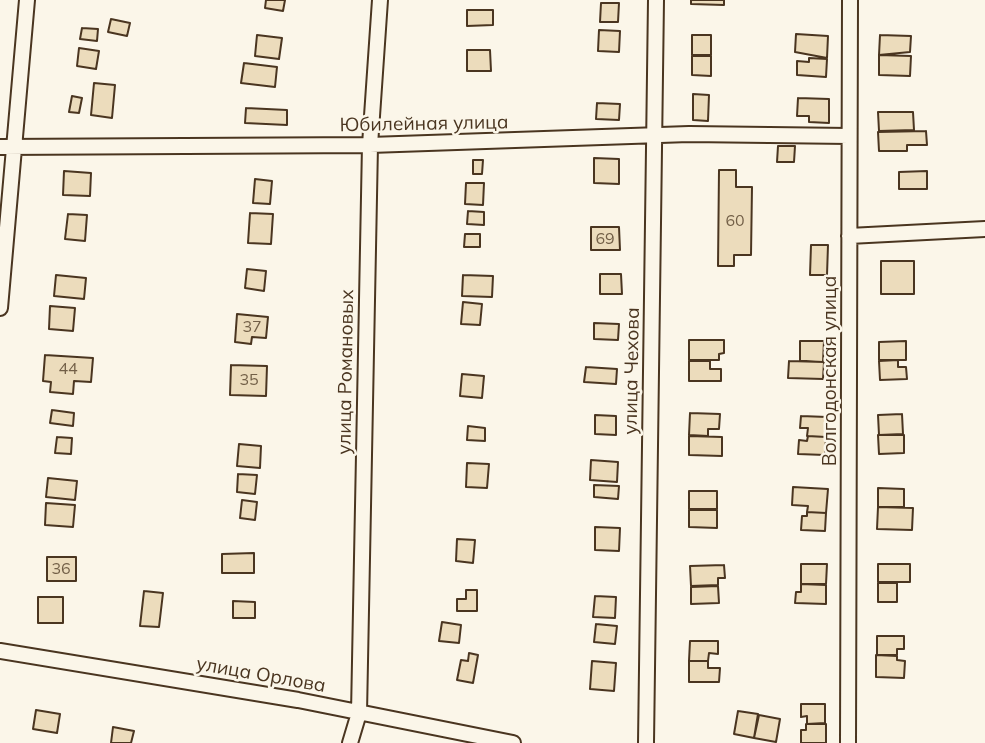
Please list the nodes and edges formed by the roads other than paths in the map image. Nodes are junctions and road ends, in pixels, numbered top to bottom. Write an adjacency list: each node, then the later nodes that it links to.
1 (27, 0): 8 (street)
2 (380, 0): 7 (street, улица Романовых)
3 (656, 0): 6 (street, улица Чехова)
4 (850, 0): 5 (street, Волгодонская улица)
5 (849, 136): 6 (street, Юбилейная улица); 10 (street, Волгодонская улица)
6 (655, 138): 7 (street, Юбилейная улица); 16 (street, улица Чехова)
7 (370, 145): 8 (street, Юбилейная улица); 13 (street, улица Романовых)
8 (7, 146): 11 (street)
9 (985, 229): 10 (street)
10 (849, 236): 17 (street, Волгодонская улица)
11 (0, 308)
12 (0, 651): 13 (street, улица Орлова)
13 (359, 713): 14 (street, улица Романовых); 15 (street, улица Орлова)
14 (351, 743)
15 (513, 743)
16 (646, 743)
17 (848, 743)

